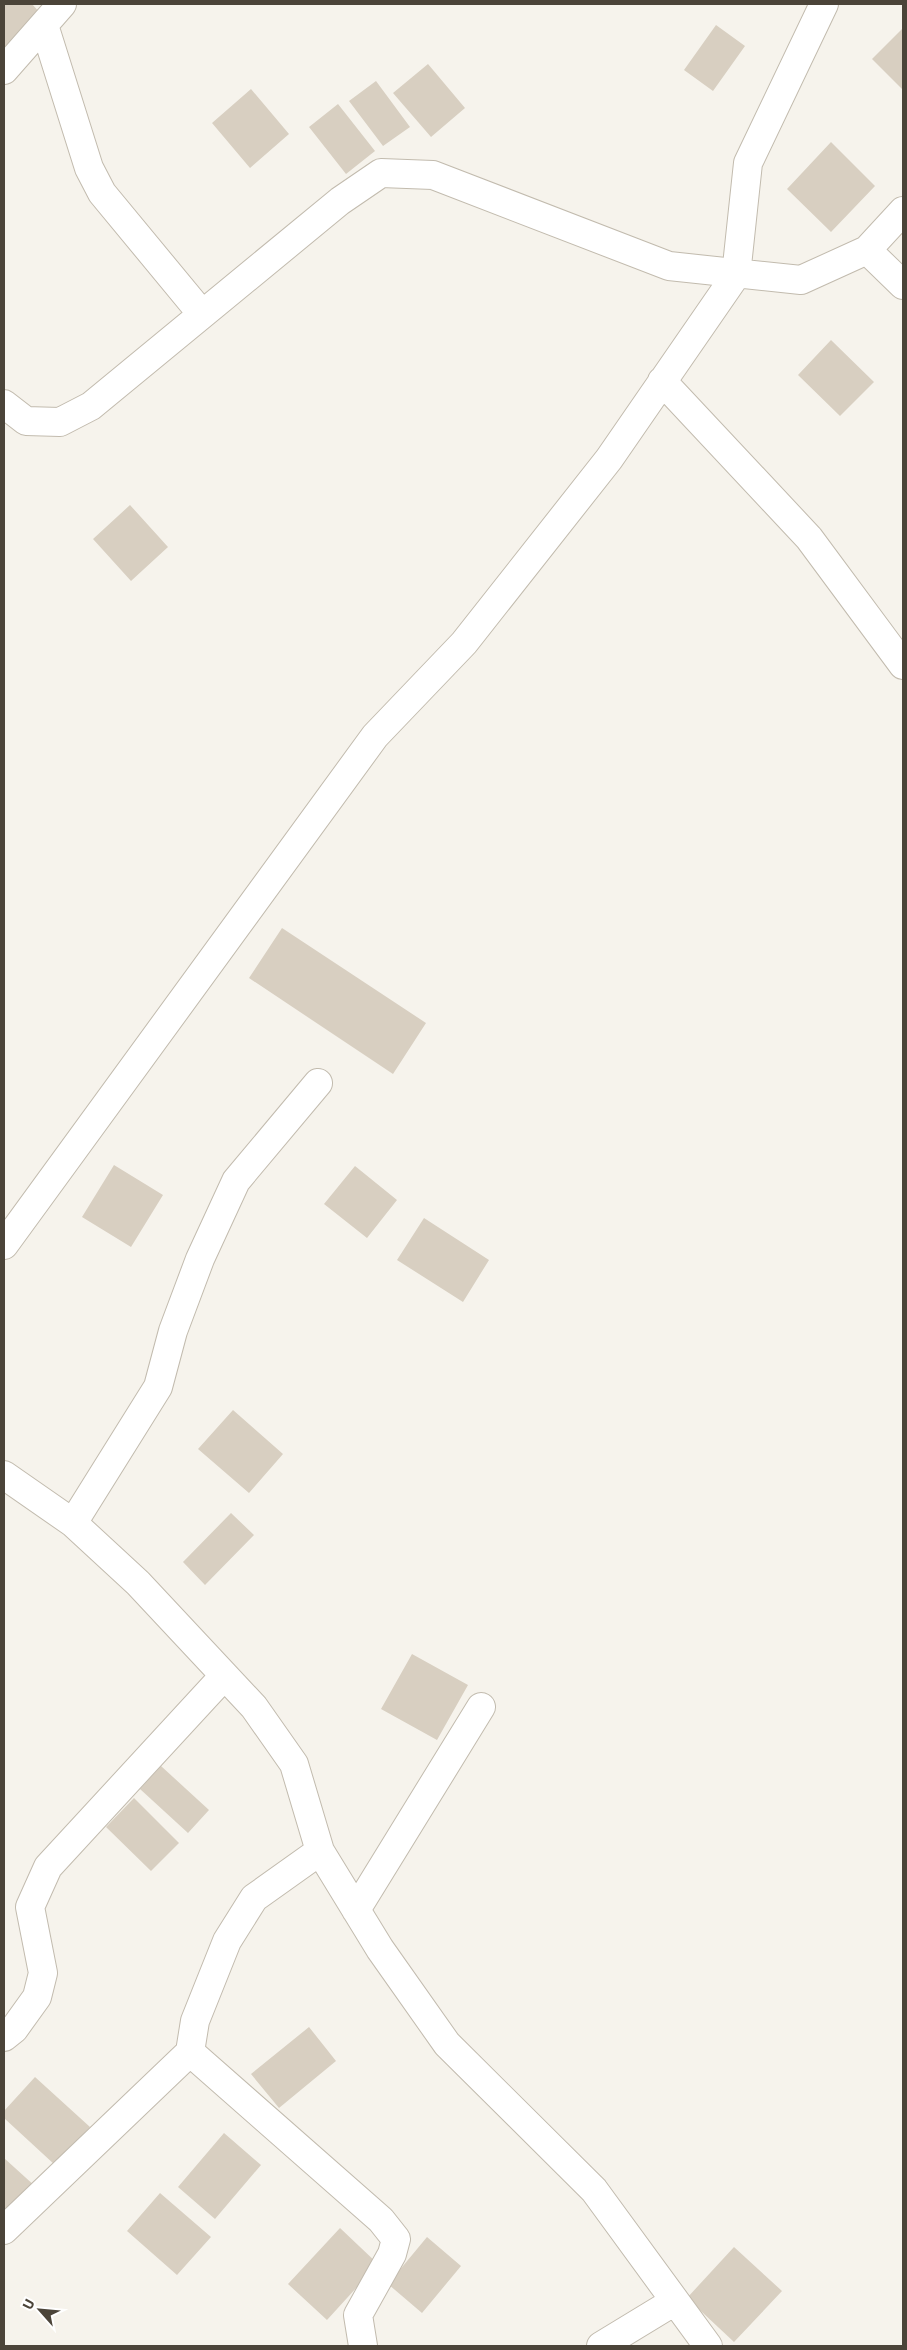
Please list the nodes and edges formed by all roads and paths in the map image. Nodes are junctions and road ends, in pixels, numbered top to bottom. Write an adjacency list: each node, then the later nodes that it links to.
1 (62, 4): 3 (street)
2 (824, 4): 7 (street)
3 (44, 25): 4 (street); 9 (street)
4 (4, 70)
5 (903, 211): 6 (street)
6 (867, 250): 7 (street); 8 (street)
7 (736, 274): 9 (street); 10 (street)
8 (903, 285)
9 (202, 314): 11 (street)
10 (662, 381): 12 (street); 14 (street)
11 (4, 404)
12 (903, 665)
13 (318, 1083): 16 (street)
14 (4, 1246)
15 (4, 1475): 16 (street)
16 (73, 1523): 17 (street)
17 (224, 1676): 19 (street); 21 (street)
18 (482, 1707): 20 (street)
19 (320, 1852): 20 (street); 22 (street)
20 (356, 1910): 24 (street)
21 (4, 2037)
22 (190, 2052): 23 (street); 25 (street)
23 (4, 2230)
24 (675, 2301): 26 (street); 27 (street)
25 (362, 2346)
26 (601, 2346)
27 (708, 2346)

